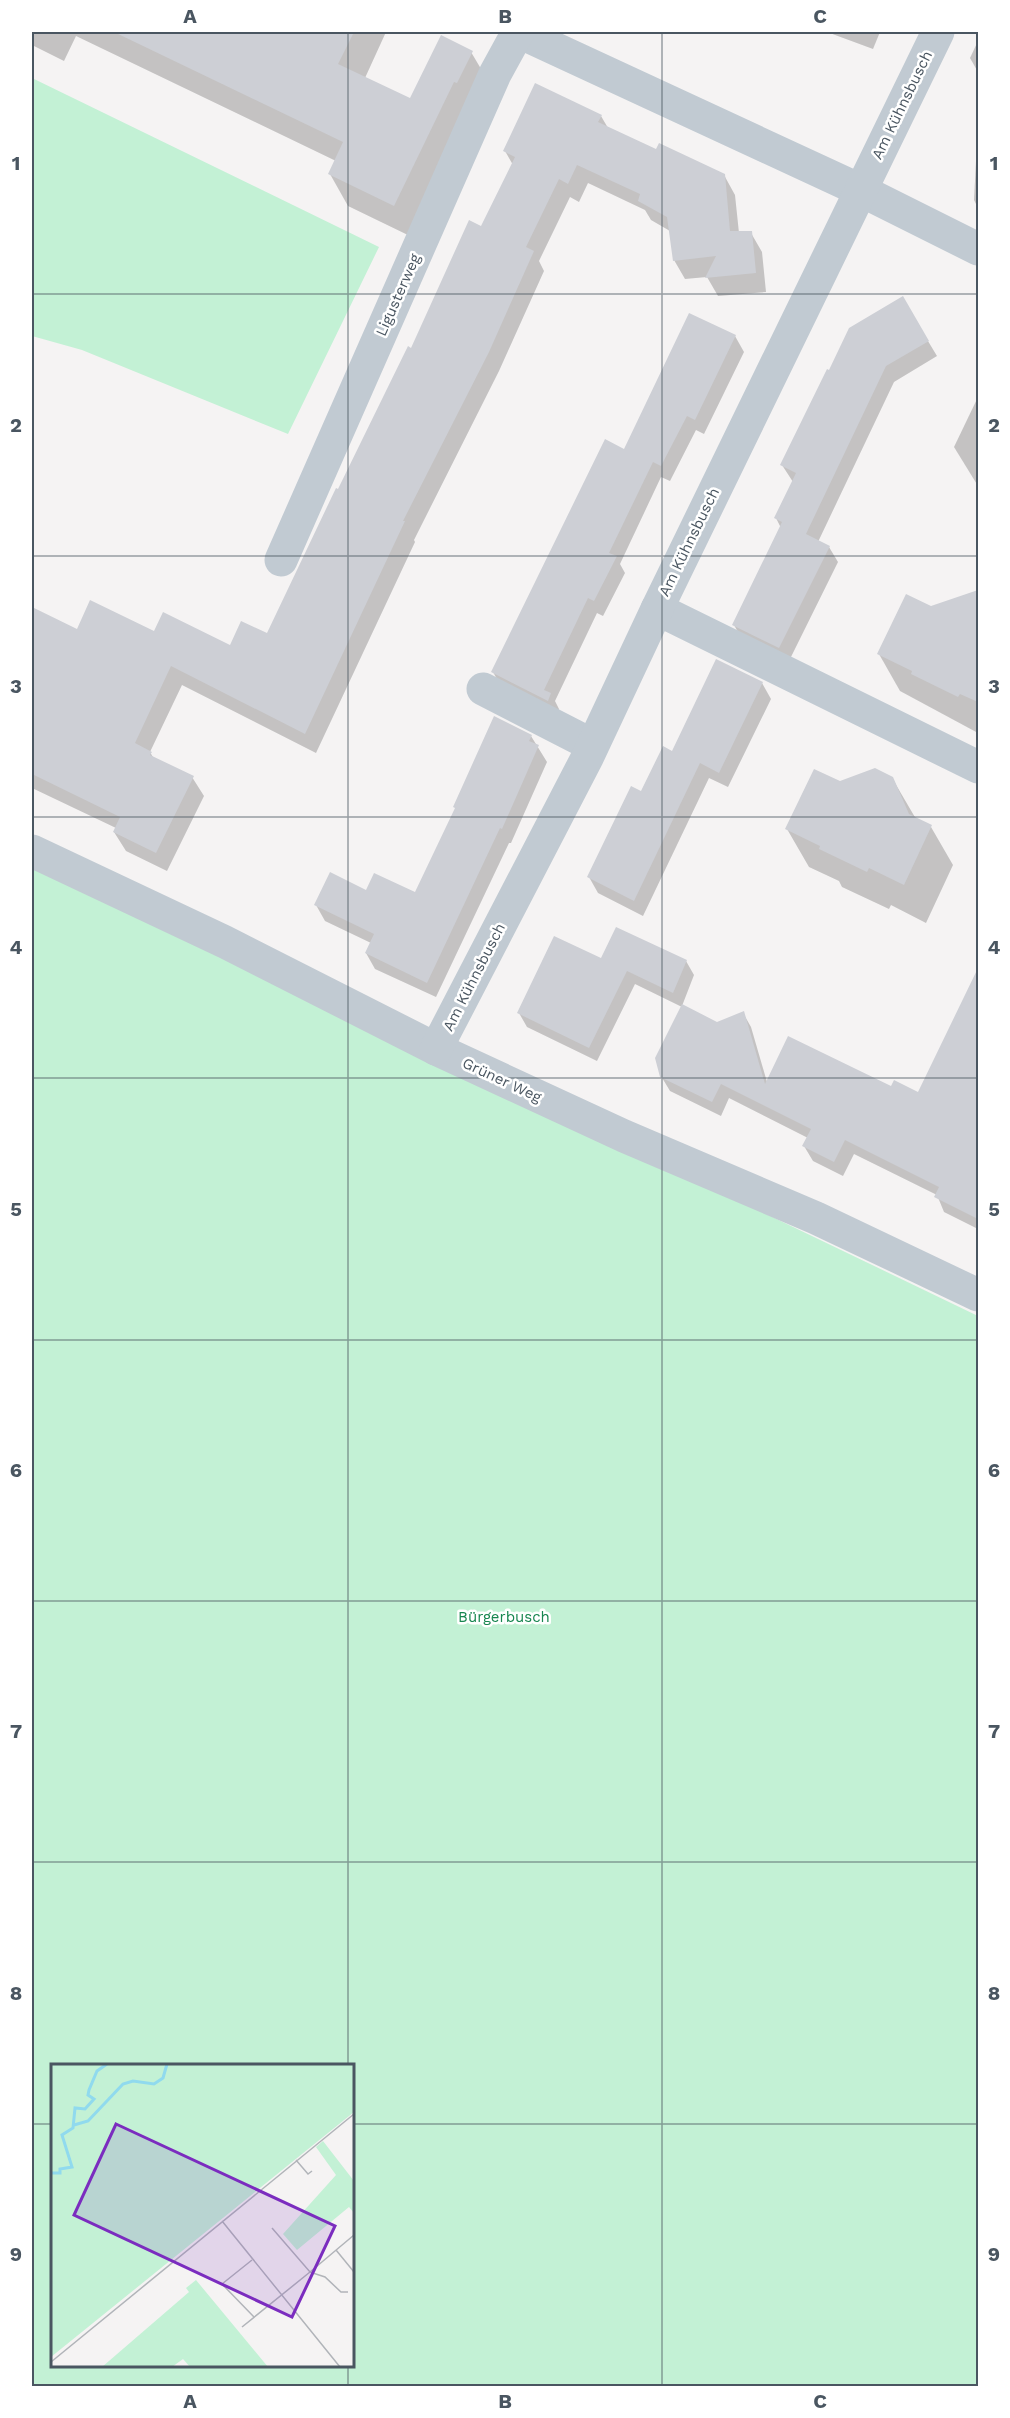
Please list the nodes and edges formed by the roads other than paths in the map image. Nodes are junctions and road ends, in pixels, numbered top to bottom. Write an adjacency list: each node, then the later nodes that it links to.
1 (518, 32): 3 (street, Ligusterweg); 5 (street, Ligusterweg)
2 (938, 32): 3 (street, Am Kühnsbusch)
3 (860, 190): 4 (street, Ligusterweg); 6 (street, Am Kühnsbusch)
4 (978, 249)
5 (281, 560)
6 (657, 609): 8 (street, Am Kühnsbusch); 9 (street)
7 (483, 689): 8 (street)
8 (592, 745): 11 (street, Am Kühnsbusch)
9 (978, 767)
10 (32, 851): 11 (street, Grüner Weg)
11 (436, 1049): 12 (street, Grüner Weg)
12 (978, 1295)

